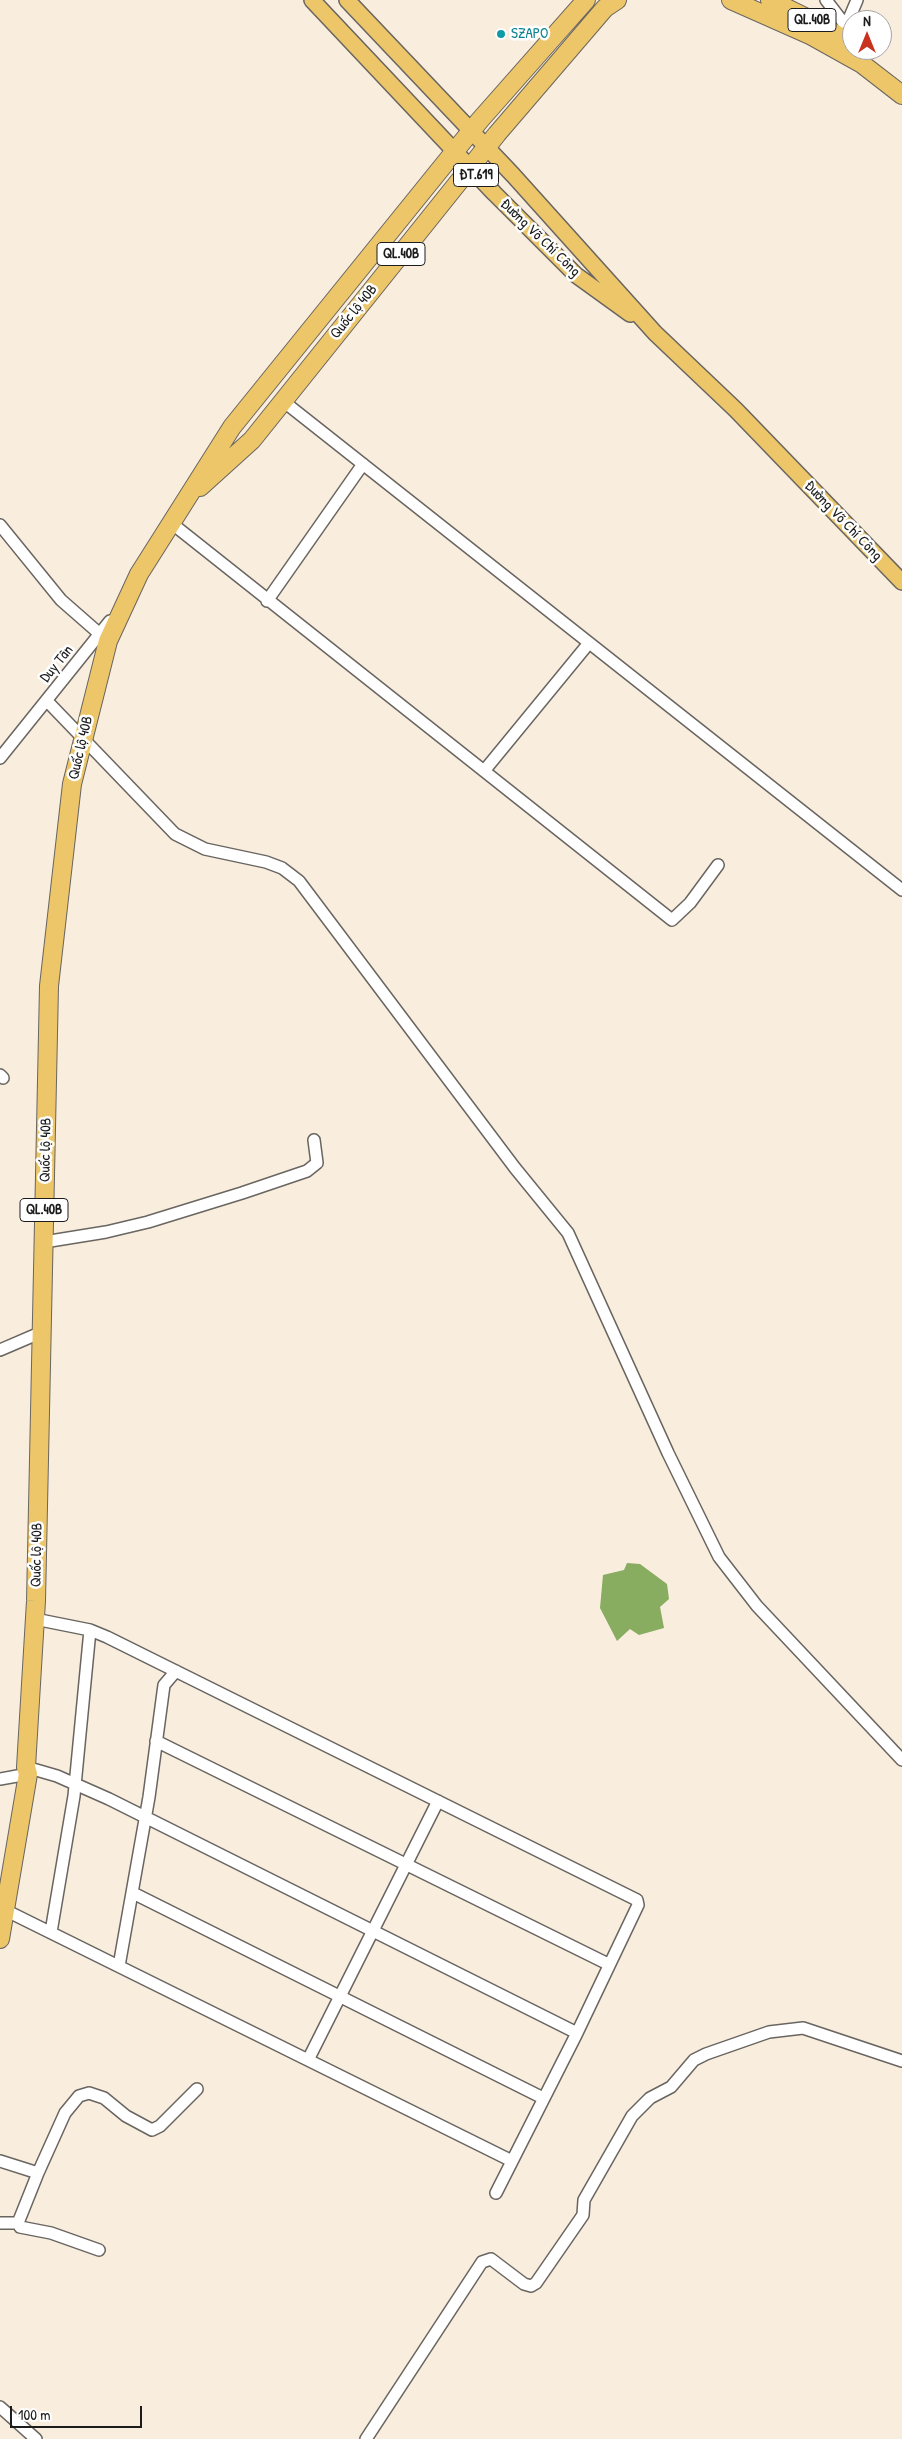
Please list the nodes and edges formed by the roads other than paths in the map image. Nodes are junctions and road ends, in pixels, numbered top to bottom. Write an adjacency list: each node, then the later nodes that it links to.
1 (312, 0): 14 (main road, Đường Võ Chí Công / ĐT.619)
2 (347, 0): 12 (main road, Đường Võ Chí Công / ĐT.619)
3 (586, 0): 12 (highway, Quốc lộ 40B / QL.40B)
4 (617, 0): 13 (highway, Quốc lộ 40B / QL.40B)
5 (731, 0): 11 (highway, QL.40B)
6 (770, 0): 9 (highway, QL.40B)
7 (826, 0): 8 (street)
8 (857, 0)
9 (842, 38)
10 (874, 60): 11 (highway, QL.40B)
11 (902, 94)
12 (471, 131): 13 (main road, Đường Võ Chí Công / ĐT.619); 14 (highway, Quốc lộ 40B / QL.40B)
13 (486, 147): 15 (highway, Quốc lộ 40B / QL.40B); 16 (main road, Đường Võ Chí Công / ĐT.619)
14 (455, 152): 15 (main road, Đường Võ Chí Công / ĐT.619); 19 (highway, Quốc lộ 40B / QL.40B)
15 (470, 168): 16 (main road, Đường Võ Chí Công / ĐT.619); 17 (highway, Quốc lộ 40B / QL.40B)
16 (655, 333): 22 (main road, Đường Võ Chí Công / ĐT.619)
17 (283, 401): 18 (street); 19 (highway, Quốc lộ 40B / QL.40B)
18 (363, 464): 24 (street); 26 (street)
19 (182, 504): 20 (highway, Quốc lộ 40B / QL.40B)
20 (170, 522): 23 (highway, Quốc lộ 40B / QL.40B); 24 (street)
21 (0, 525): 25 (street)
22 (902, 582)
23 (133, 586): 25 (street, Duy Tân); 28 (highway, Quốc lộ 40B / QL.40B)
24 (267, 600): 30 (street)
25 (101, 635): 27 (street, Duy Tân)
26 (589, 643): 30 (street); 32 (street)
27 (47, 700): 28 (street); 29 (street, Duy Tân)
28 (82, 738): 34 (highway, Quốc lộ 40B / QL.40B); 41 (street)
29 (0, 758)
30 (484, 770): 31 (street)
31 (718, 865)
32 (902, 890)
33 (314, 1140): 34 (street)
34 (44, 1242): 35 (highway, Quốc lộ 40B / QL.40B)
35 (42, 1332): 36 (street); 37 (highway, Quốc lộ 40B / QL.40B)
36 (0, 1350)
37 (35, 1619): 38 (street); 42 (highway, Quốc lộ 40B / QL.40B)
38 (90, 1630): 39 (street); 44 (street)
39 (176, 1671): 40 (street); 45 (street)
40 (156, 1741): 46 (street); 47 (street)
41 (902, 1760)
42 (27, 1770): 43 (street); 44 (street); 49 (highway, Quốc lộ 40B / QL.40B)
43 (0, 1778)
44 (75, 1784): 46 (street); 51 (street)
45 (438, 1801): 47 (street); 53 (street)
46 (146, 1817): 48 (street); 50 (street)
47 (406, 1864): 50 (street); 53 (street)
48 (133, 1893): 54 (street); 55 (street)
49 (5, 1910): 51 (street); 52 (highway, Quốc lộ 40B / QL.40B)
50 (373, 1930): 55 (street); 56 (street)
51 (51, 1932): 54 (street)
52 (0, 1939)
53 (608, 1964): 56 (street)
54 (119, 1966): 57 (street)
55 (339, 1998): 57 (street); 60 (street)
56 (577, 2033): 60 (street)
57 (308, 2060): 62 (street)
58 (902, 2061): 70 (street)
59 (198, 2090): 63 (street)
60 (542, 2098): 62 (street)
61 (0, 2161): 63 (street)
62 (512, 2161): 64 (street)
63 (38, 2173): 66 (street)
64 (496, 2192)
65 (0, 2223): 66 (street)
66 (18, 2223): 67 (street)
67 (98, 2250)
68 (0, 2408): 69 (street)
69 (36, 2439)
70 (366, 2439)

